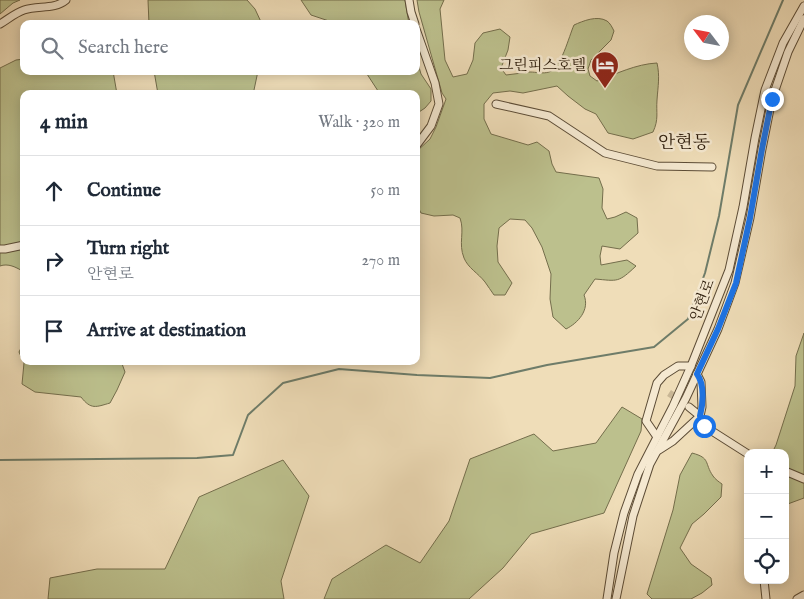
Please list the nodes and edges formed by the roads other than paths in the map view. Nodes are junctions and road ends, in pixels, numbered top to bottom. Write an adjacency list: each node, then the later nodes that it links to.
1 (66, 0): 6 (street)
2 (409, 0): 5 (street)
3 (804, 6): 13 (street, 안현로)
4 (804, 19): 14 (street, 안현로)
5 (414, 20)
6 (0, 24)
7 (420, 41): 9 (street)
8 (496, 104): 10 (street)
9 (420, 141)
10 (712, 167)
11 (20, 246): 12 (street)
12 (0, 249)
13 (691, 366): 17 (street, 안현로); 17 (street)
14 (697, 374): 16 (street); 18 (street, 안현로)
15 (690, 407): 16 (street)
16 (700, 416): 18 (street); 19 (street)
17 (657, 437): 24 (street, 안현로)
18 (657, 451): 25 (street, 안현로)
19 (744, 451)
20 (789, 473): 21 (street)
21 (804, 479)
22 (764, 584): 26 (street)
23 (804, 595): 27 (street)
24 (607, 599)
25 (616, 599)
26 (766, 599)
27 (797, 599)

